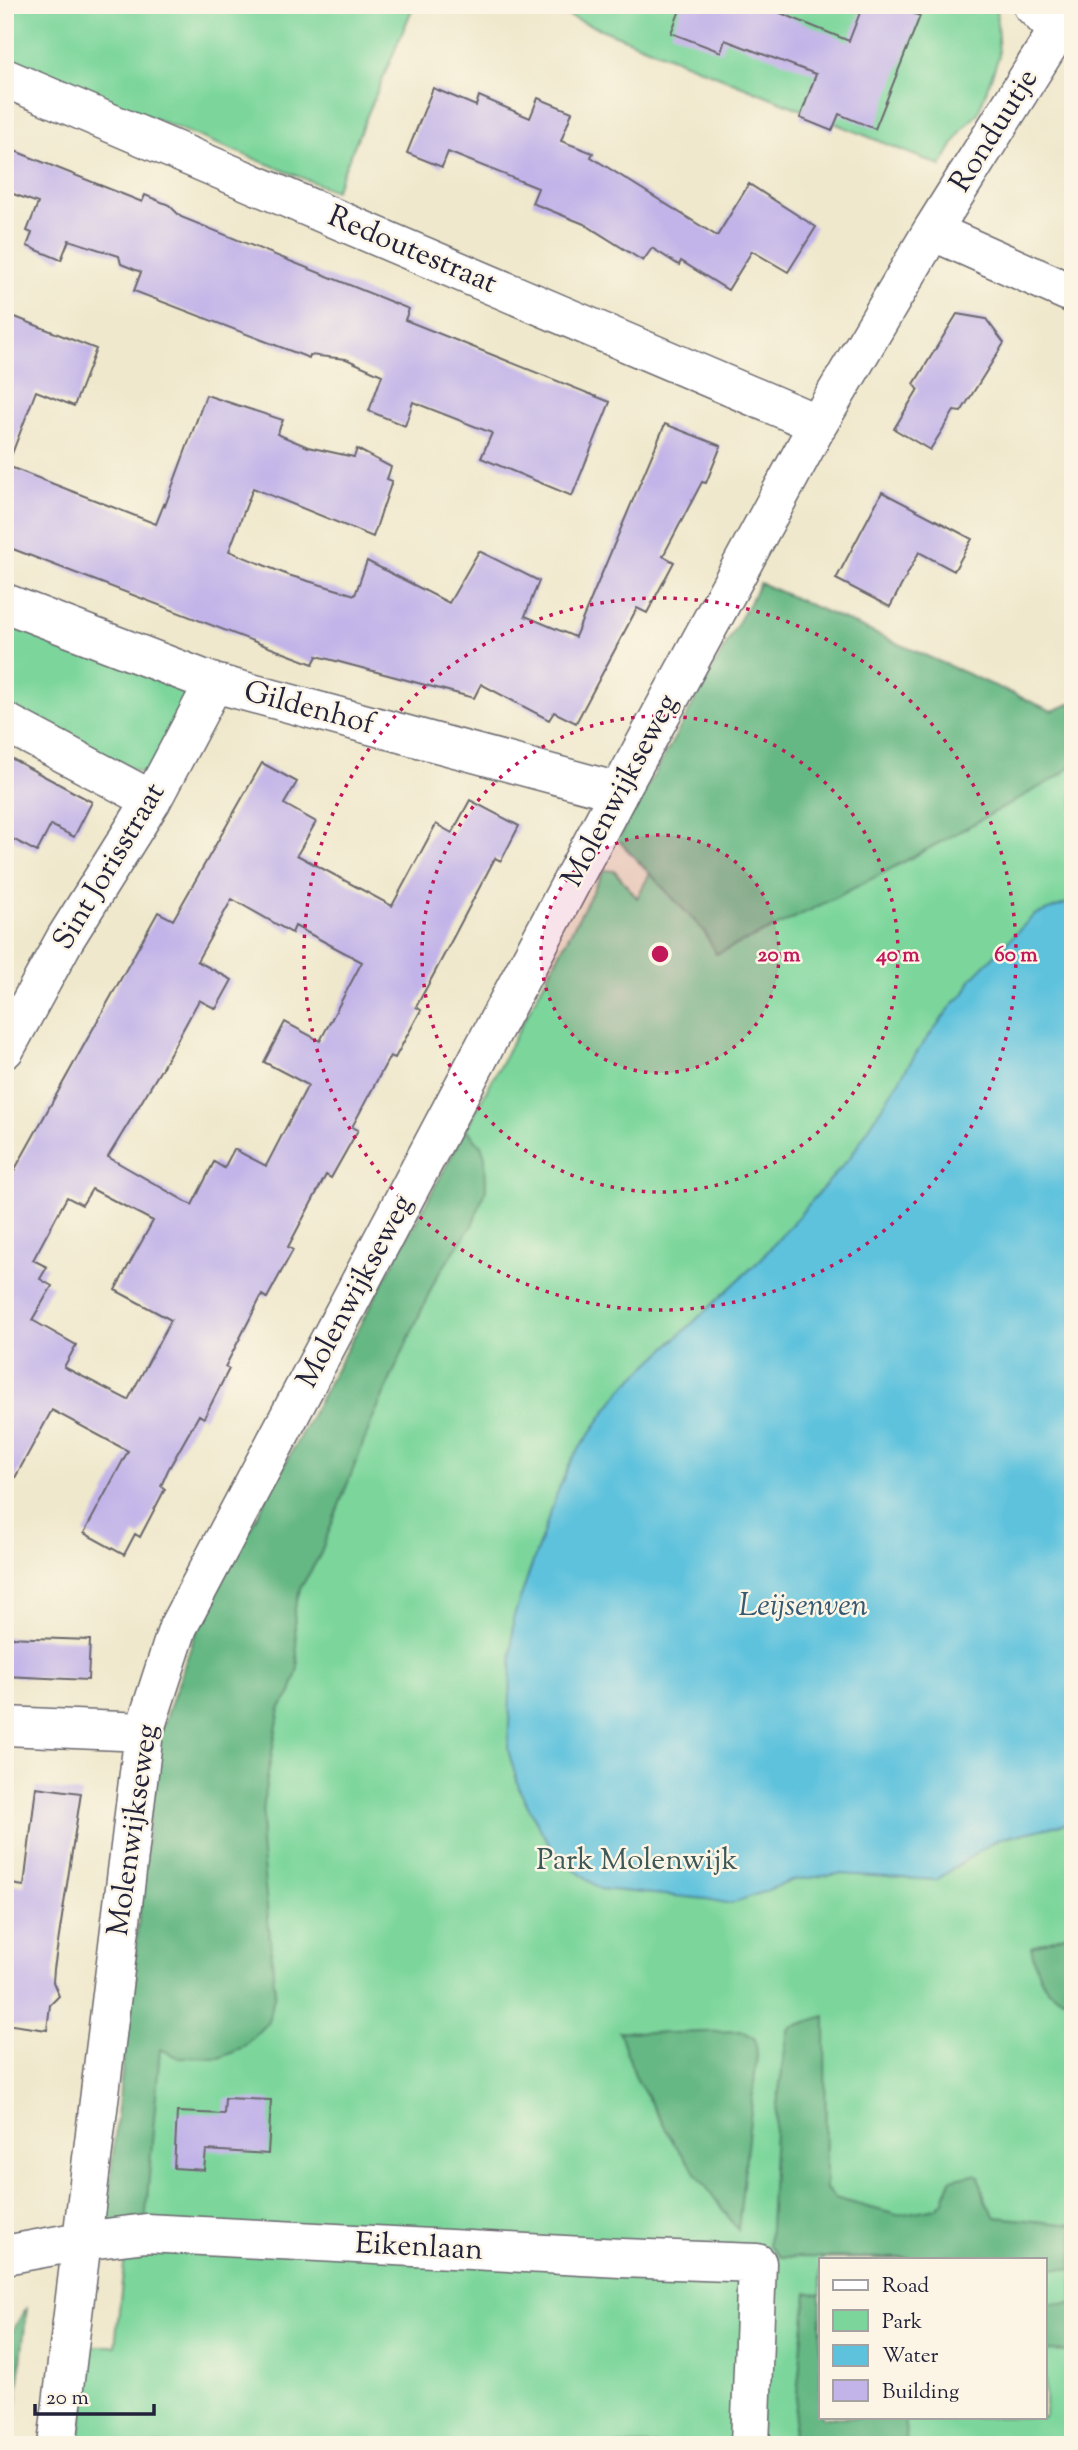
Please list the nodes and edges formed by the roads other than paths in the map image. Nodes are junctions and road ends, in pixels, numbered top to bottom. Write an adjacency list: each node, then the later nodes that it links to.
1 (1054, 14): 3 (street, Ronduutje)
2 (5, 78): 5 (street, Redoutestraat)
3 (932, 231): 4 (street); 5 (street, Molenwijkseweg)
4 (1073, 294)
5 (818, 424): 9 (street, Molenwijkseweg)
6 (5, 603): 7 (street, Gildenhof)
7 (214, 683): 9 (street, Gildenhof); 10 (street, Sint Jorisstraat)
8 (5, 722): 10 (street)
9 (619, 792): 13 (street, Molenwijkseweg)
10 (152, 800): 11 (street, Sint Jorisstraat)
11 (5, 1049)
12 (5, 1726): 13 (street)
13 (144, 1732): 14 (street, Molenwijkseweg)
14 (81, 2241): 15 (street, Eikenlaan); 16 (street, Molenwijkseweg); 17 (street, Eikenlaan)
15 (5, 2255)
16 (57, 2445)
17 (750, 2445)

